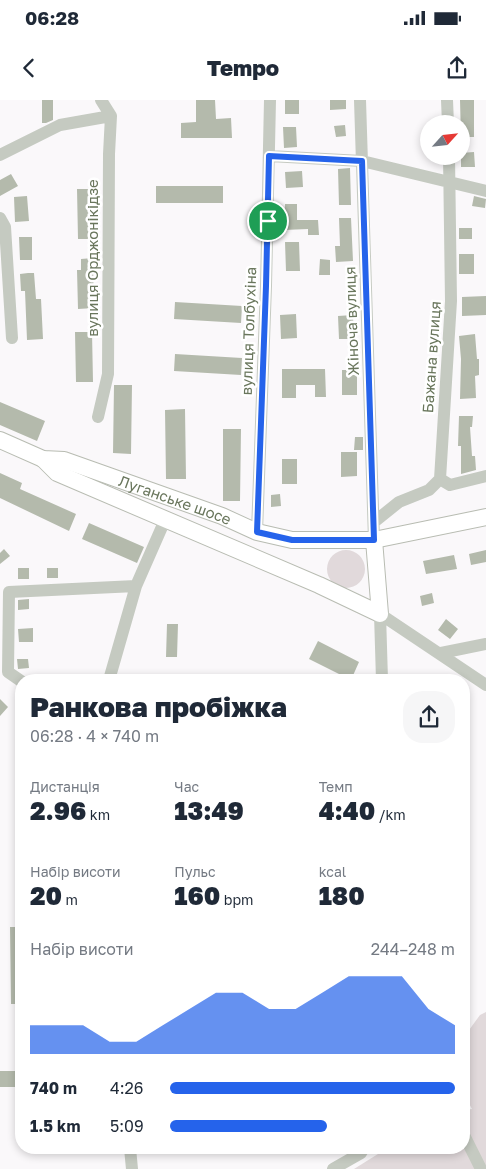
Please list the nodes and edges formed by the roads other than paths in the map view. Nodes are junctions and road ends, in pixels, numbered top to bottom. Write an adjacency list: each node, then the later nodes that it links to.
1 (101, 100): 6 (street)
2 (270, 100): 8 (street, вулиця Толбухіна)
3 (360, 100): 9 (street, Жіноча вулиця)
4 (447, 100): 5 (street)
5 (448, 115)
6 (111, 116): 7 (street); 15 (street, вулиця Орджонікідзе)
7 (0, 156)
8 (269, 156): 9 (street); 23 (street, вулиця Толбухіна)
9 (362, 161): 11 (street); 22 (street, Жіноча вулиця)
10 (449, 165): 11 (street, Бажана вулиця)
11 (449, 182): 12 (street); 19 (street, Бажана вулиця)
12 (486, 191)
13 (0, 218): 14 (street)
14 (12, 338)
15 (98, 417)
16 (0, 440): 17 (main road, Луганське шосе)
17 (43, 459): 21 (main road, Луганське шосе); 23 (main road, Луганське шосе)
18 (486, 476): 19 (street)
19 (440, 479): 22 (street)
20 (486, 518): 24 (main road, Луганське шосе)
21 (165, 520): 25 (street); 26 (main road, Луганське шосе)
22 (374, 522): 24 (street, Жіноча вулиця)
23 (257, 532): 24 (main road, Луганське шосе)
24 (374, 540): 26 (main road)
25 (136, 586): 29 (street); 31 (street)
26 (380, 614): 28 (street); 30 (street)
27 (486, 644): 28 (street)
28 (441, 653): 32 (street)
29 (112, 674)
30 (382, 674)
31 (15, 677)
32 (486, 685)
33 (470, 1147): 38 (street)
34 (131, 1154): 36 (street)
35 (358, 1154): 37 (street)
36 (132, 1169)
37 (333, 1169)
38 (481, 1169)

